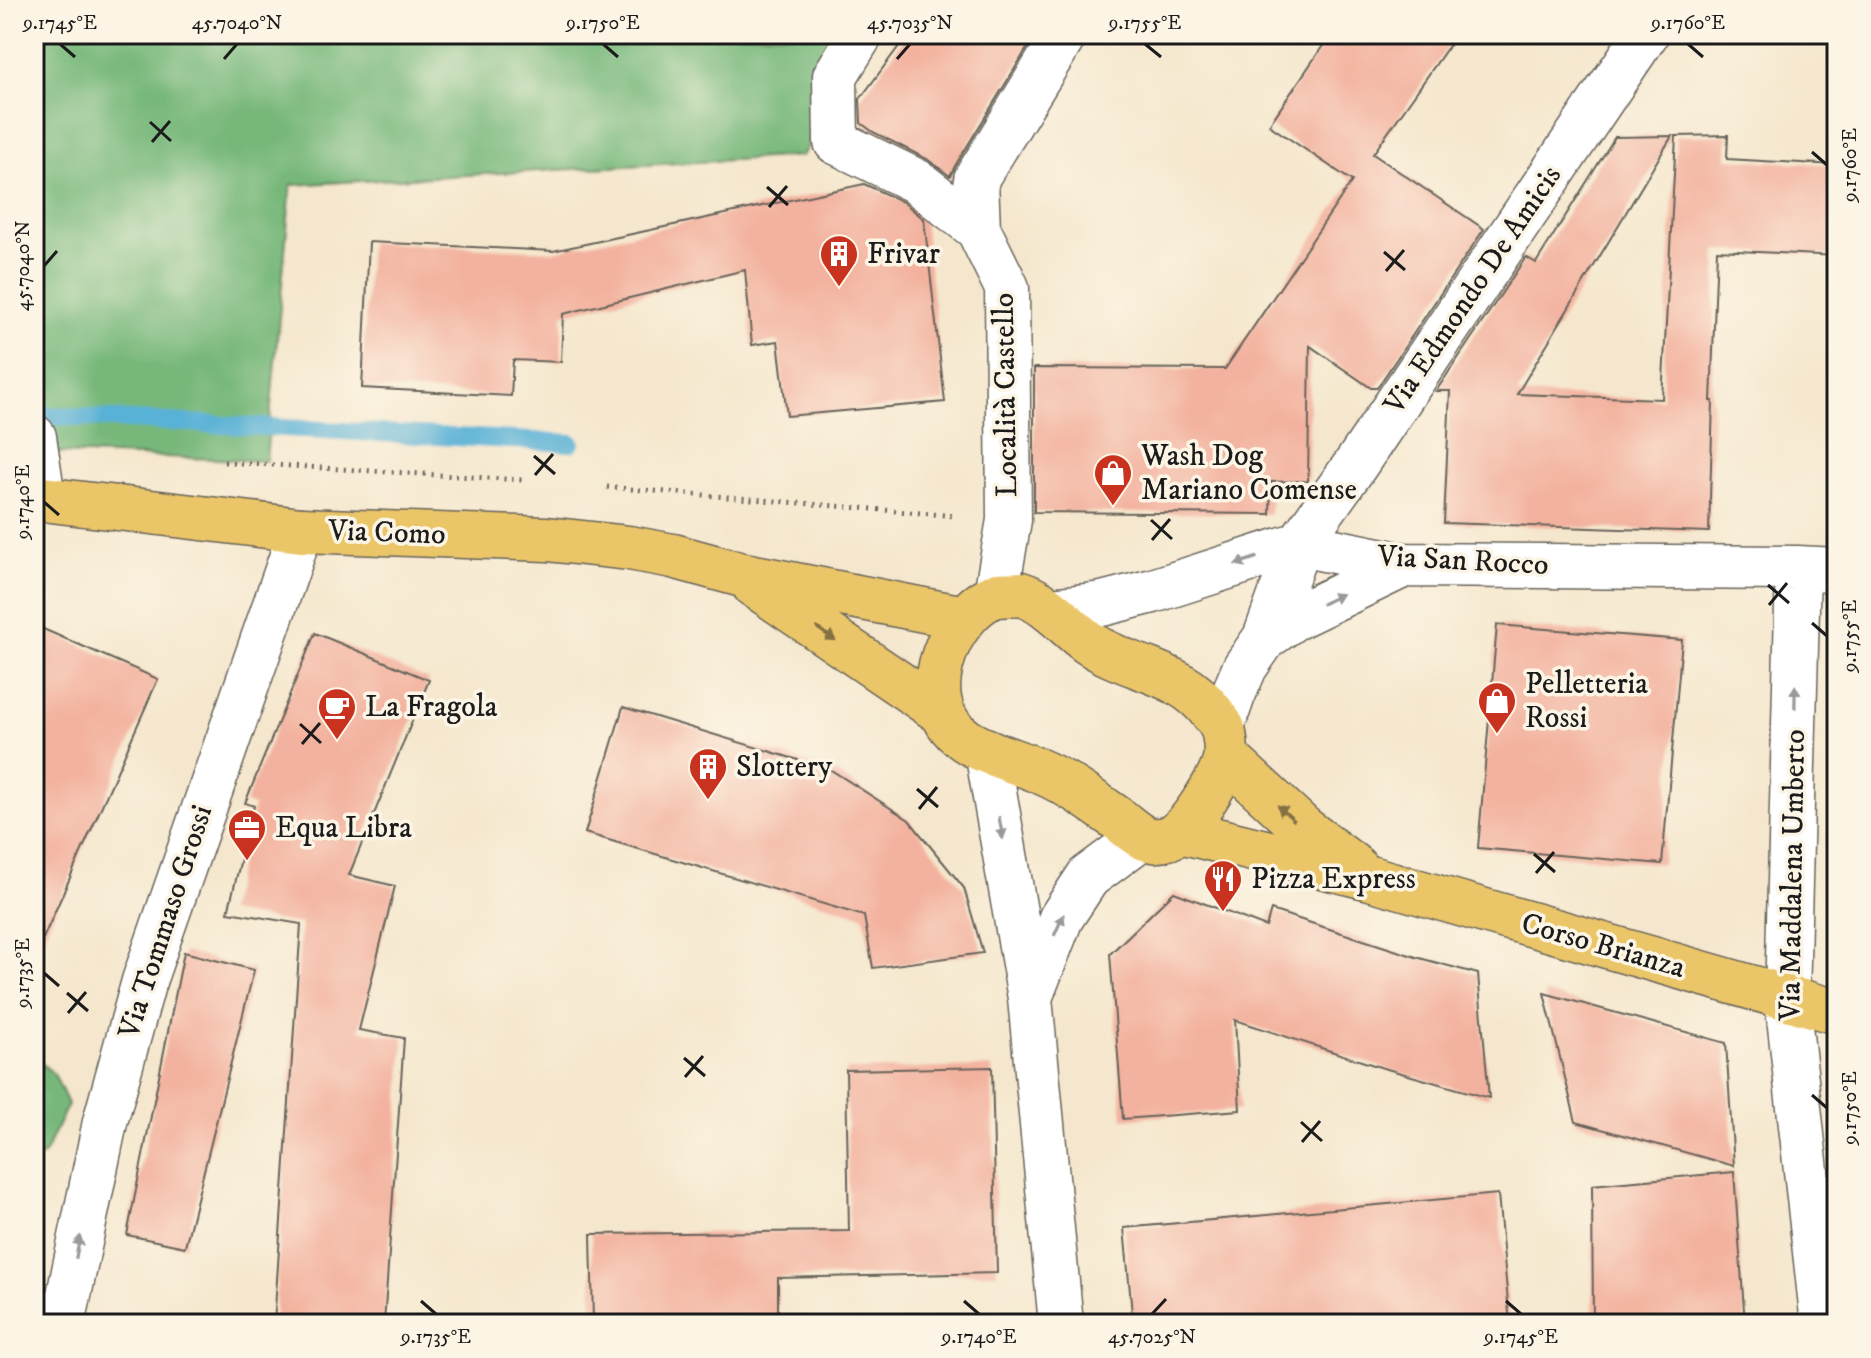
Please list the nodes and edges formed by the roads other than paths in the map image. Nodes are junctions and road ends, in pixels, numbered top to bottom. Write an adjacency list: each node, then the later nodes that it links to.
1 (861, 34): 4 (street)
2 (1065, 34): 4 (street, Località Castello)
3 (1646, 34): 8 (street, Via Edmondo De Amicis)
4 (978, 229): 12 (street, Località Castello)
5 (34, 437): 6 (street)
6 (38, 498): 7 (main road, Via Como)
7 (301, 530): 11 (main road, Via Como); 23 (street, Via Tommaso Grossi, one-way to 7)
8 (1299, 544): 9 (street, Via San Rocco); 13 (street, Via San Rocco, one-way to 13); 14 (street, Via Edmondo De Amicis)
9 (1404, 565): 10 (street, Via San Rocco); 14 (street, one-way to 9)
10 (1818, 569): 21 (street, Via Maddalena Umberto, one-way to 10)
11 (739, 574): 12 (main road, Via Como); 15 (main road, Via Como, one-way to 15)
12 (981, 607): 13 (main road, Via Como); 15 (main road)
13 (1050, 610): 16 (main road, Corso Brianza)
14 (1265, 638): 16 (street)
15 (941, 712): 17 (main road, Via Como)
16 (1224, 742): 18 (main road); 19 (main road, Corso Brianza, one-way to 16)
17 (987, 751): 18 (main road, Via Como); 20 (street, one-way to 20)
18 (1161, 834): 19 (main road, Corso Brianza); 20 (street, one-way to 18)
19 (1370, 878): 21 (main road, Corso Brianza)
20 (1030, 998): 24 (street)
21 (1787, 999): 22 (main road, Corso Brianza); 25 (street, Via Maddalena Umberto)
22 (1837, 1012)
23 (63, 1324)
24 (1061, 1324)
25 (1823, 1324)

